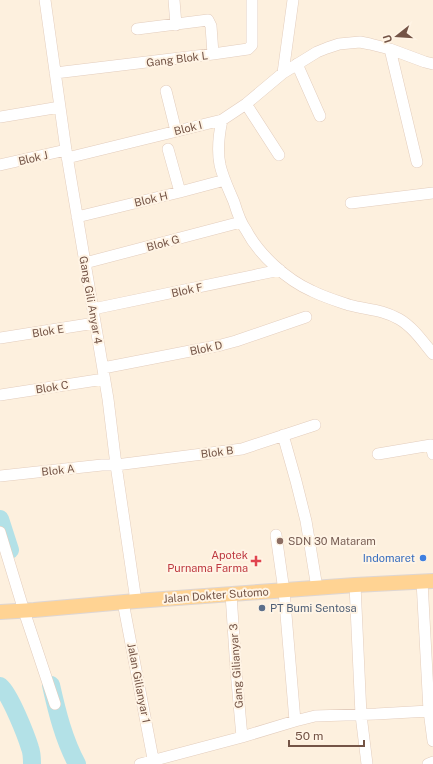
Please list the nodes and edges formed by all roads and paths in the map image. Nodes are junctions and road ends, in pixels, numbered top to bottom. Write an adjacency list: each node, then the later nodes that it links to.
1 (45, 0): 11 (street, Gang Gili Anyar 4)
2 (174, 0): 5 (street)
3 (252, 0): 8 (street, Gang Blok L)
4 (293, 0): 12 (street)
5 (176, 25): 6 (street); 8 (street)
6 (137, 29)
7 (390, 49): 9 (street, Blok I); 10 (street, Blok I); 23 (street)
8 (213, 54): 11 (street, Gang Blok L)
9 (297, 64): 12 (street, Blok I); 16 (street)
10 (433, 64)
11 (55, 73): 15 (street, Gang Gili Anyar 4)
12 (283, 73): 14 (street, Blok I)
13 (166, 91): 19 (street)
14 (246, 104): 18 (street, Blok I); 22 (street)
15 (60, 107): 17 (street); 21 (street, Gang Gili Anyar 4)
16 (320, 116)
17 (0, 117)
18 (222, 120): 19 (street, Blok I); 25 (street)
19 (176, 131): 21 (street, Blok I)
20 (168, 150): 26 (street)
21 (66, 154): 24 (street, Blok J); 29 (street, Gang Gili Anyar 4)
22 (279, 155)
23 (417, 162)
24 (0, 165)
25 (225, 180): 26 (street, Blok H); 30 (street)
26 (180, 192): 29 (street, Blok H)
27 (433, 193): 28 (street)
28 (351, 203)
29 (77, 216): 31 (street, Gang Gili Anyar 4)
30 (241, 222): 31 (street, Blok G); 32 (street)
31 (85, 263): 33 (street, Gang Gili Anyar 4)
32 (280, 270): 33 (street, Blok F); 37 (street)
33 (93, 309): 35 (street, Gang Gili Anyar 4)
34 (306, 318): 38 (street, Blok D)
35 (95, 323): 36 (street, Blok E); 38 (street, Gang Gili Anyar 4)
36 (0, 338)
37 (433, 354)
38 (104, 374): 39 (street, Blok C); 44 (street, Gang Gili Anyar 4)
39 (0, 395)
40 (315, 425): 41 (street, Blok B)
41 (283, 435): 44 (street, Blok B); 50 (street)
42 (378, 454): 43 (street)
43 (433, 454)
44 (116, 465): 45 (street, Blok A); 53 (street, Gang Gili Anyar 4)
45 (0, 476)
46 (0, 532): 54 (street)
47 (276, 536): 51 (street)
48 (427, 581): 49 (main road, Jalan Dokter Sutomo); 57 (street)
49 (355, 585): 50 (main road, Jalan Dokter Sutomo); 58 (street)
50 (317, 588): 51 (main road, Jalan Dokter Sutomo)
51 (284, 591): 52 (main road, Jalan Dokter Sutomo); 59 (street)
52 (230, 594): 53 (main road, Jalan Dokter Sutomo); 60 (street, Gang Gilianyar 3)
53 (129, 601): 54 (main road, Jalan Dokter Sutomo); 62 (street, Jalan Gilianyar 1)
54 (29, 611): 55 (main road, Jalan Dokter Sutomo); 56 (street)
55 (0, 612)
56 (55, 704)
57 (429, 711): 58 (street); 61 (street)
58 (361, 715): 59 (street); 65 (street)
59 (295, 721): 60 (street)
60 (242, 737): 62 (street)
61 (433, 741)
62 (154, 762): 64 (street)
63 (433, 762): 66 (street)
64 (140, 764)
65 (367, 764)
66 (428, 764)

